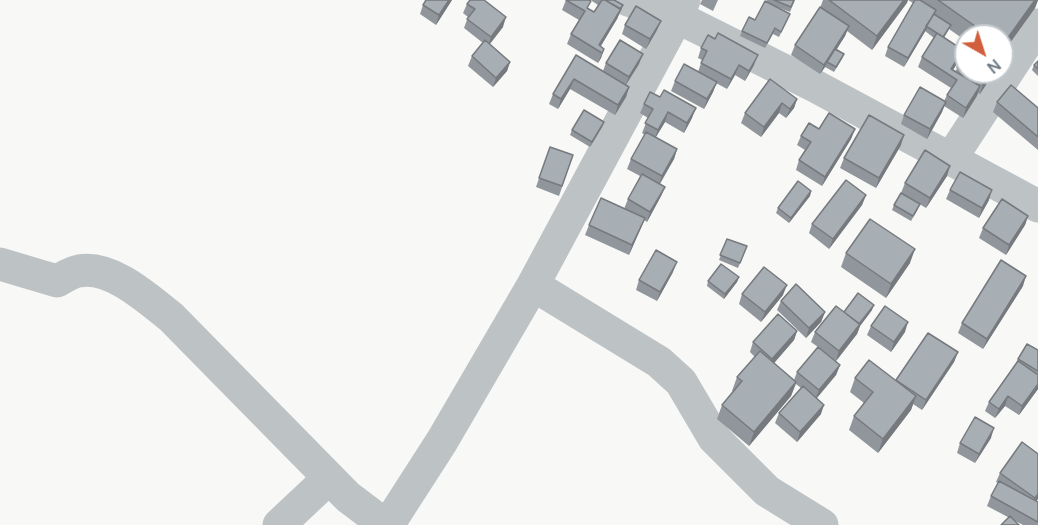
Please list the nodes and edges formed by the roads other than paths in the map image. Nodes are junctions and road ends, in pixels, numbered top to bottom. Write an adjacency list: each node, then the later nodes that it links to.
1 (628, 0): 2 (street)
2 (681, 9): 4 (street); 7 (street)
3 (1038, 25): 4 (street)
4 (950, 160): 5 (street)
5 (1038, 206)
6 (0, 264): 8 (street)
7 (533, 285): 10 (street); 11 (street)
8 (330, 478): 9 (street); 10 (street)
9 (279, 525)
10 (386, 525)
11 (822, 525)

